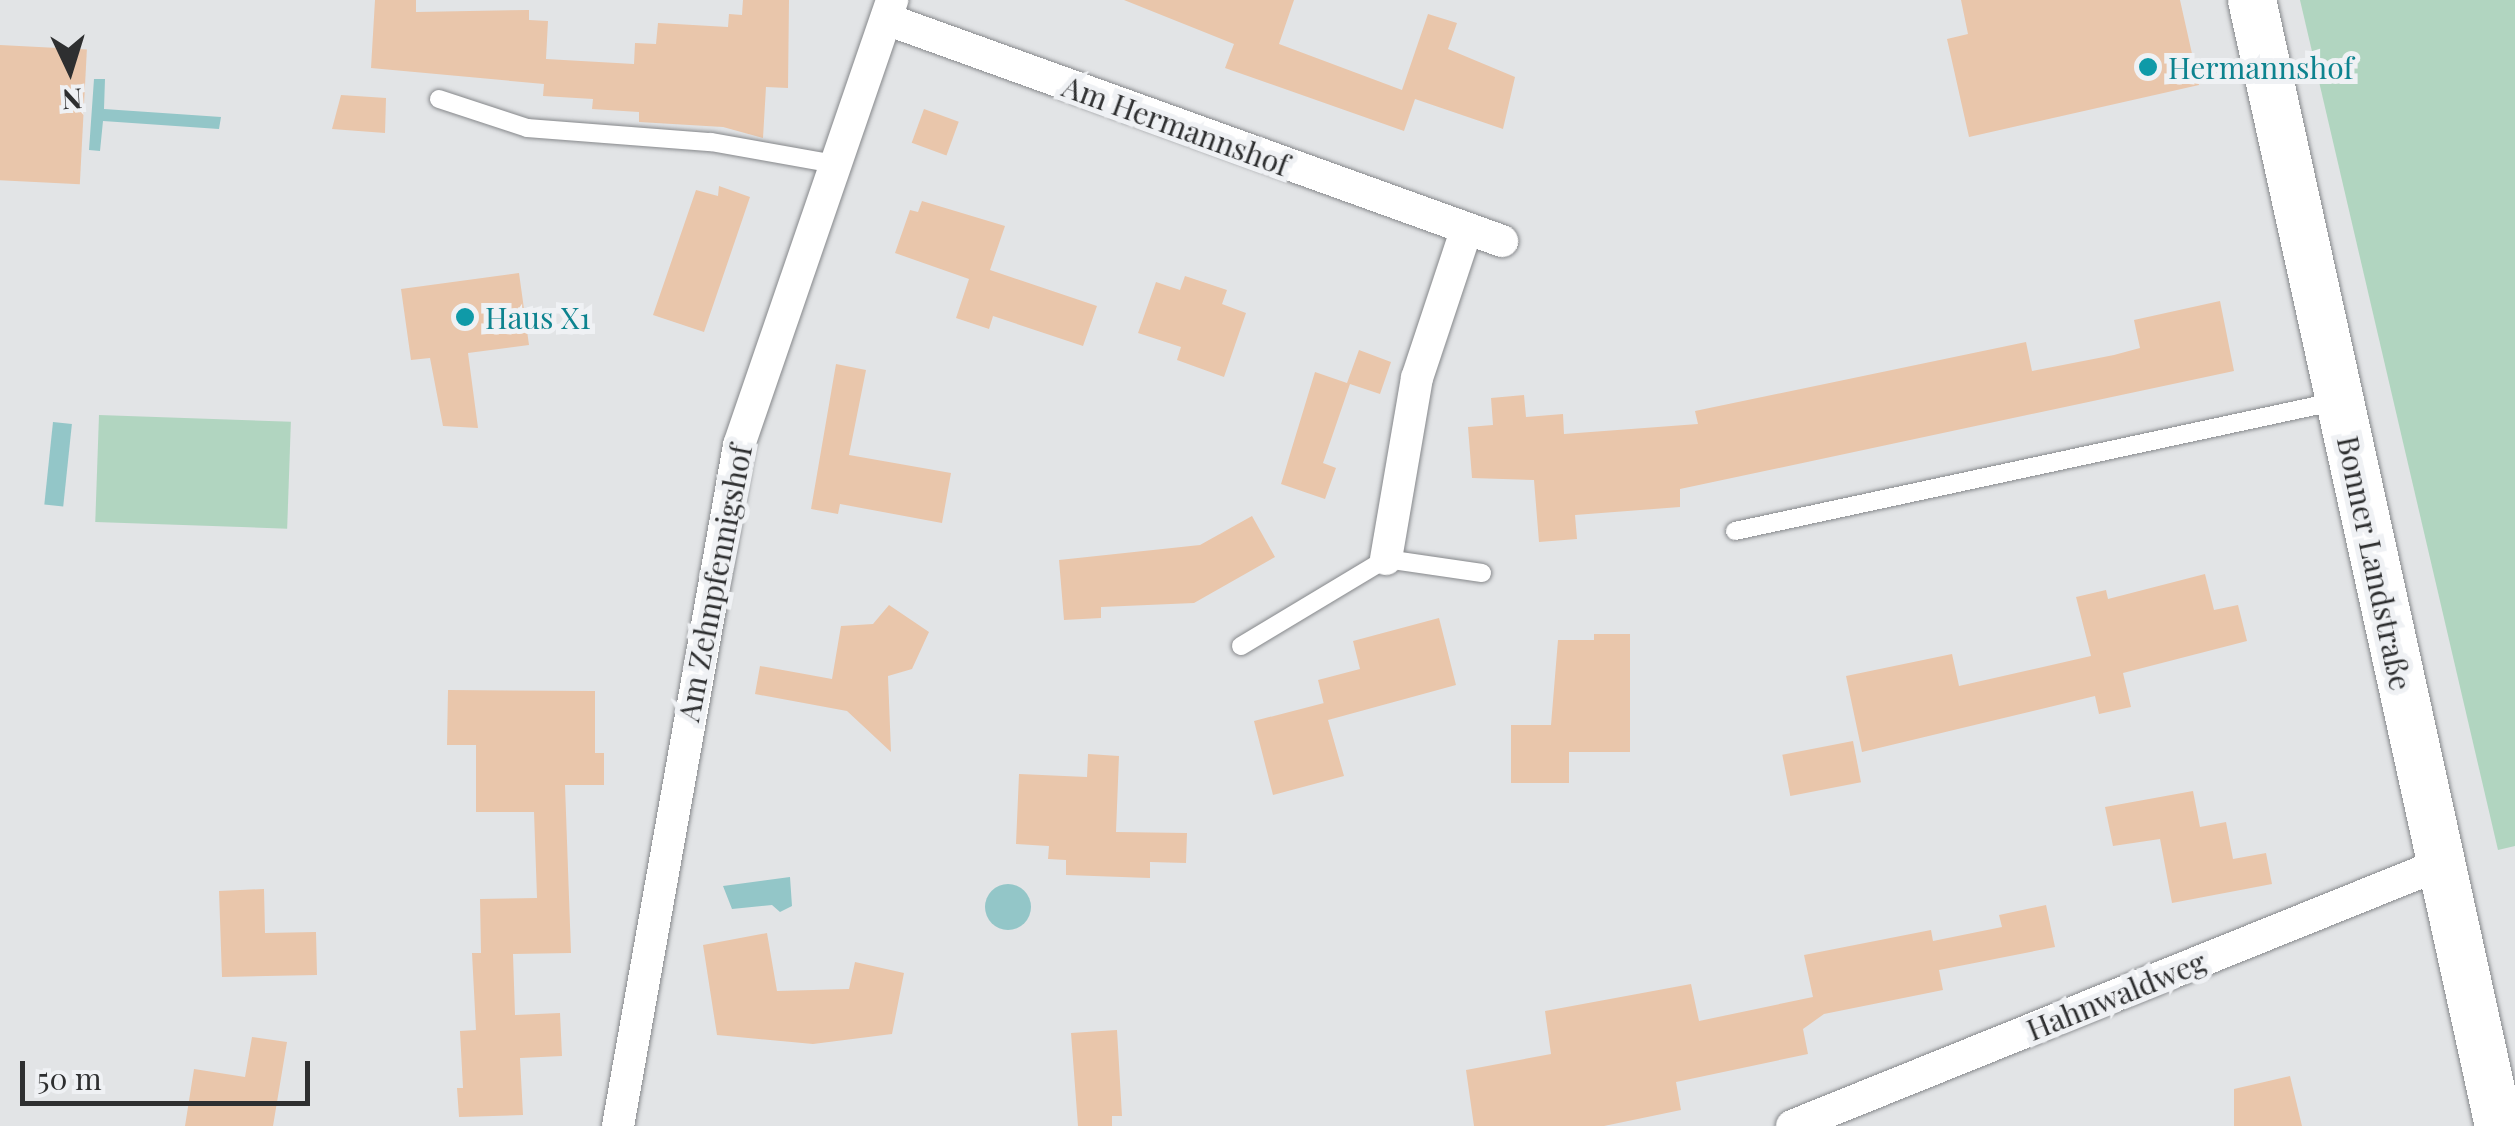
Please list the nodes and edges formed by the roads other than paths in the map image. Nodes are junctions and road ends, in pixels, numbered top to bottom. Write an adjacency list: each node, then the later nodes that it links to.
1 (2252, 0): 7 (main road, Bonner Landstraße)
2 (889, 10): 4 (street, Am Zehnpfennigshof); 5 (street, Am Hermannshof)
3 (439, 98): 4 (lane)
4 (835, 164): 13 (street, Am Zehnpfennigshof)
5 (1466, 230): 6 (street, Am Hermannshof); 9 (street)
6 (1502, 241)
7 (2339, 401): 8 (lane); 12 (main road, Bonner Landstraße)
8 (1735, 531)
9 (1386, 559): 10 (lane); 11 (lane)
10 (1482, 573)
11 (1241, 646)
12 (2441, 864): 14 (street, Hahnwaldweg); 15 (main road, Bonner Landstraße)
13 (618, 1126)
14 (1792, 1126)
15 (2500, 1126)

